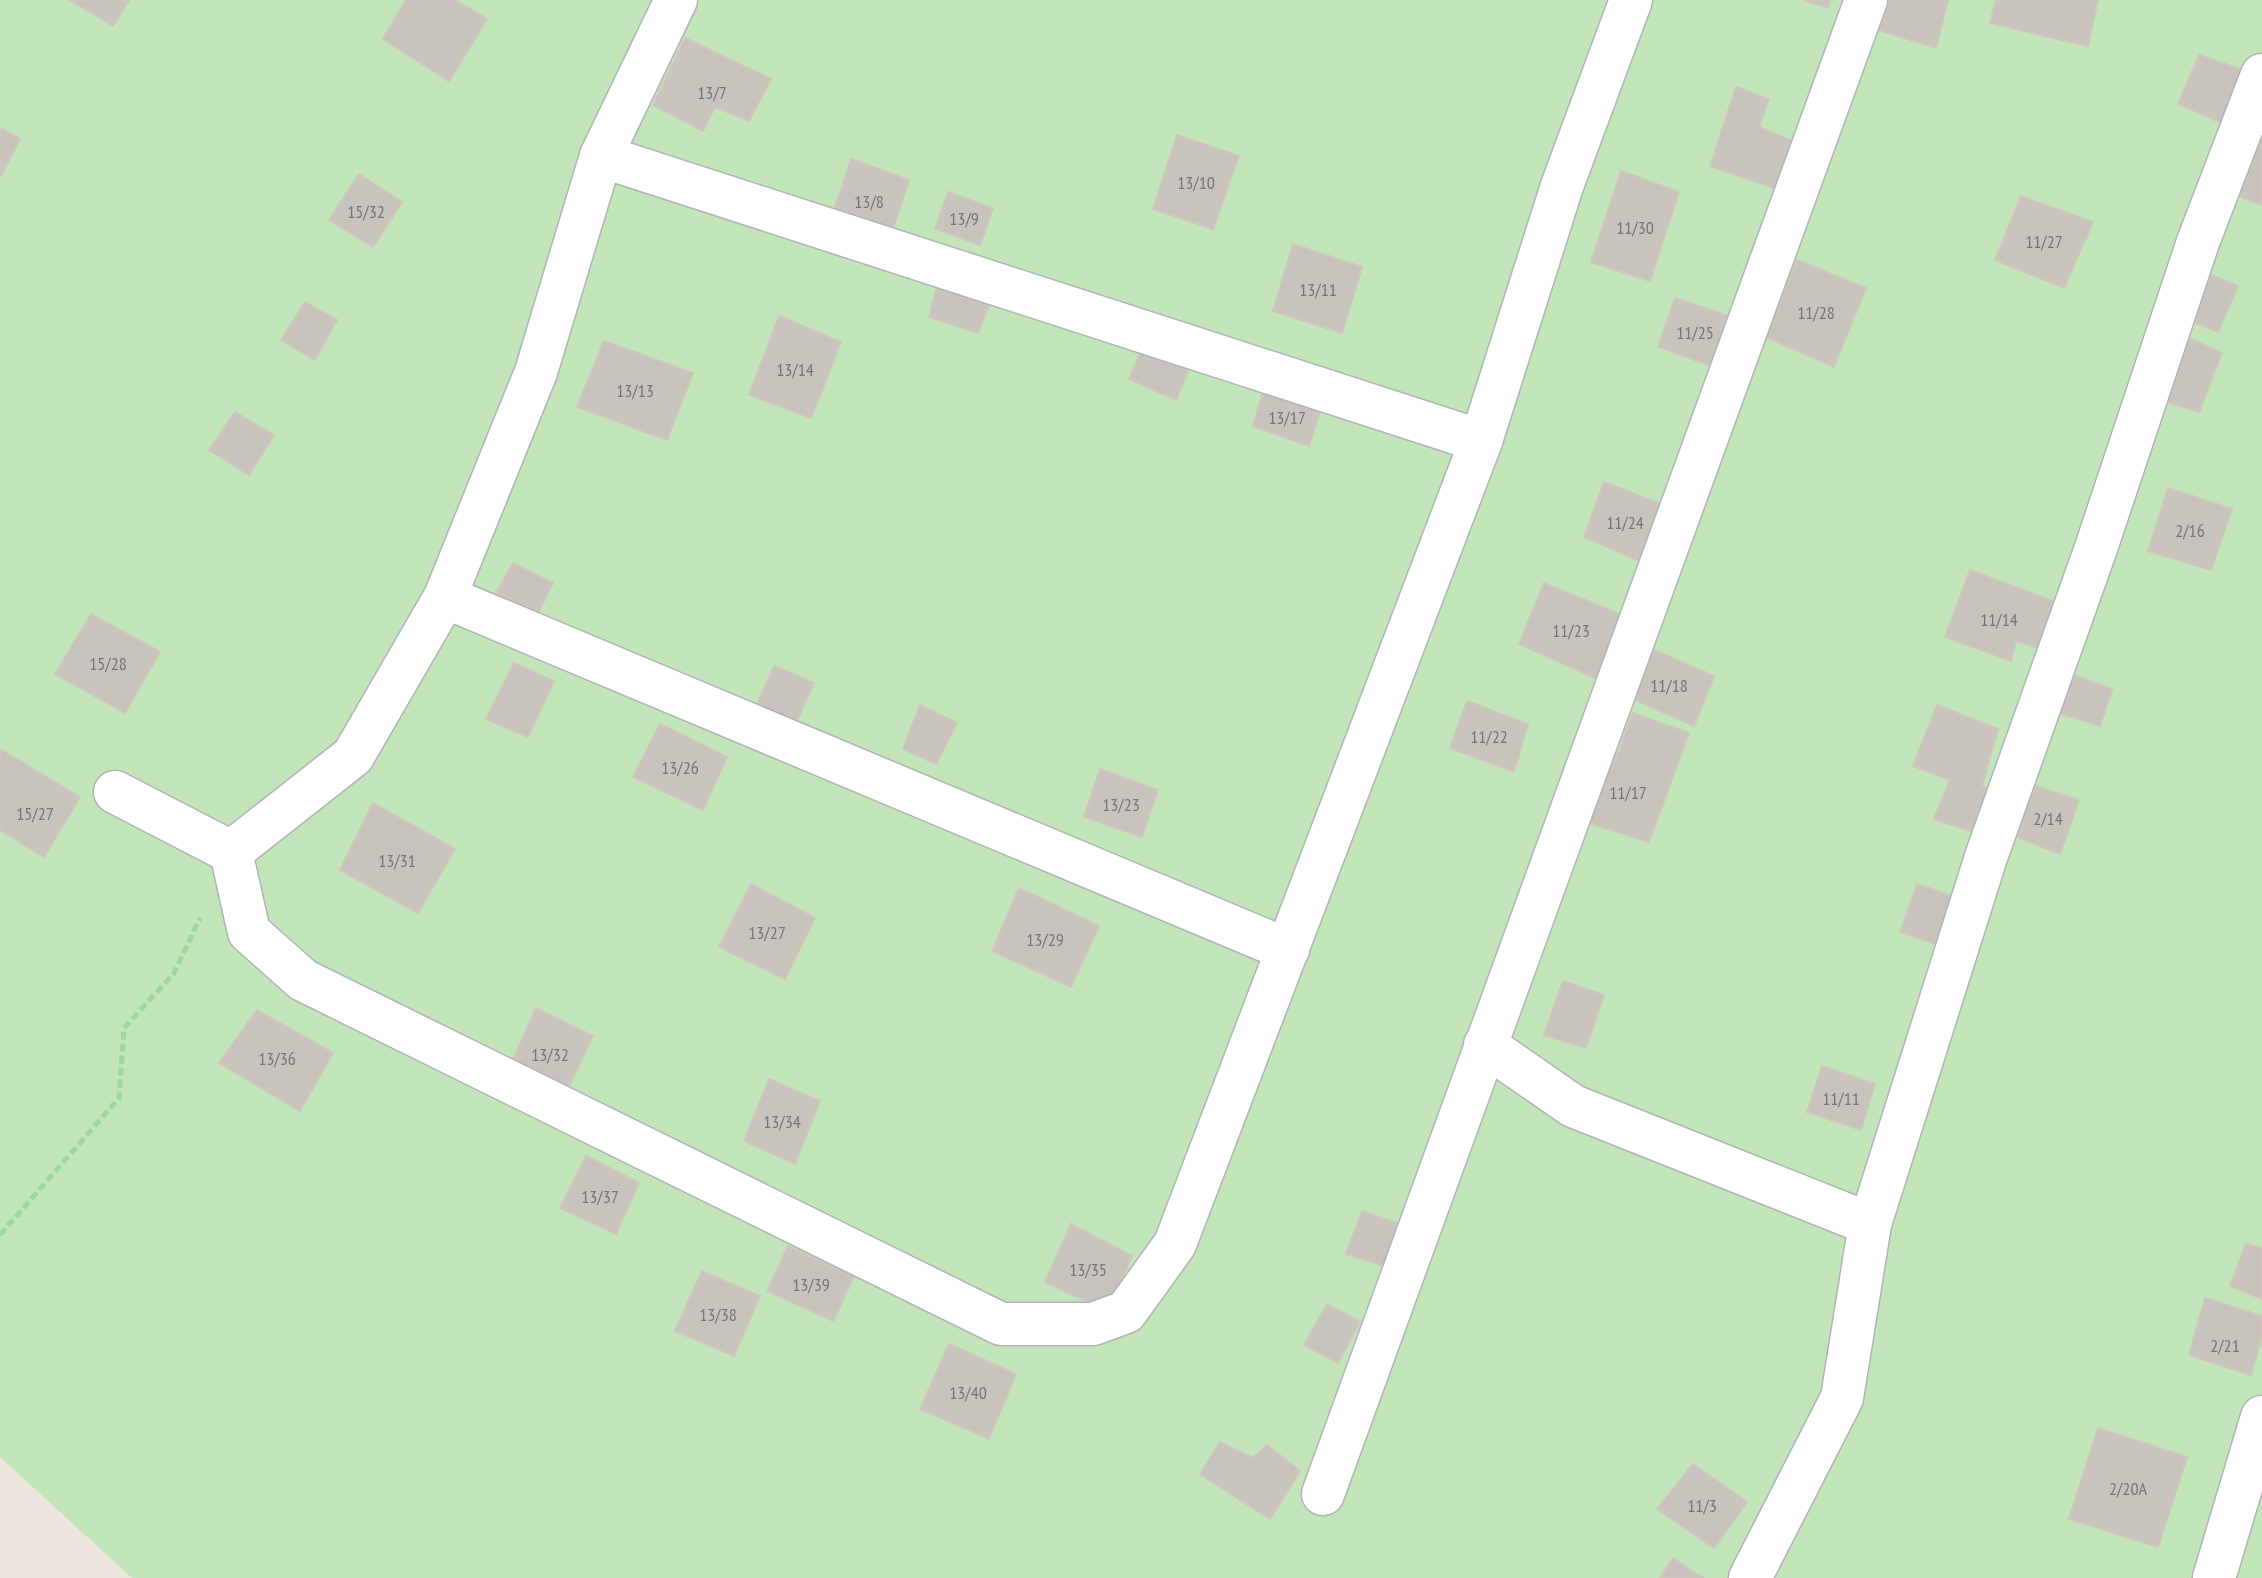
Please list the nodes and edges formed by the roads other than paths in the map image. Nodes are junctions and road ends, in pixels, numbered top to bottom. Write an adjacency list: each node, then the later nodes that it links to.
1 (676, 0): 5 (street)
2 (1631, 0): 6 (street)
3 (1866, 0): 11 (street)
4 (2262, 75): 12 (street)
5 (601, 156): 6 (street); 7 (street)
6 (1481, 441): 10 (street)
7 (445, 597): 9 (street); 10 (street)
8 (115, 792): 9 (street)
9 (231, 852): 10 (street)
10 (1288, 950)
11 (1485, 1045): 12 (street); 14 (street)
12 (1870, 1224): 15 (street)
13 (2262, 1417): 16 (street)
14 (1323, 1494)
15 (1750, 1578)
16 (2214, 1578)

